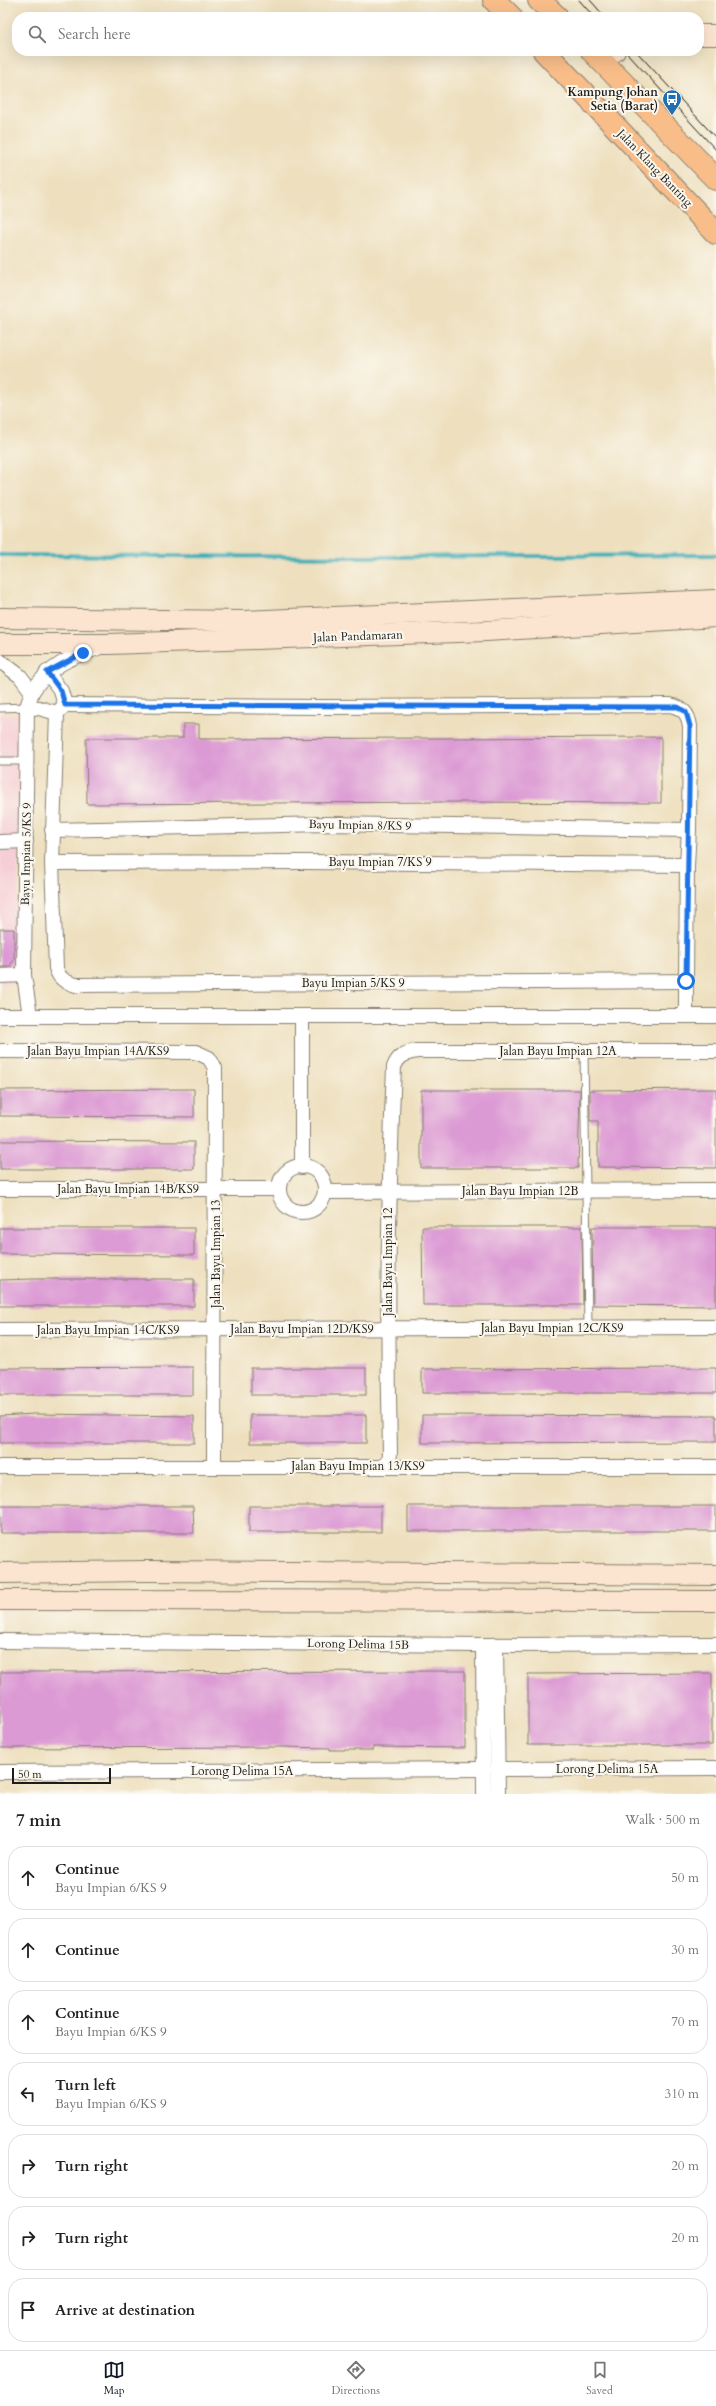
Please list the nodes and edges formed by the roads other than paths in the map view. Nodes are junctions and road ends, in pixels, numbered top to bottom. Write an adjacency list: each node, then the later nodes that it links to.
1 (494, 0): 3 (highway)
2 (539, 0): 4 (highway)
3 (506, 12)
4 (552, 12)
5 (704, 35): 6 (street)
6 (716, 35)
7 (549, 56): 10 (highway, Jalan Klang Banting)
8 (604, 56): 9 (highway)
9 (716, 178)
10 (716, 233)
11 (716, 600): 13 (street, Jalan Pandamaran)
12 (716, 617): 15 (street, Jalan Pandamaran)
13 (0, 618)
14 (0, 644): 15 (street, Jalan Pandamaran)
15 (109, 644): 17 (street)
16 (0, 661): 18 (street)
17 (47, 672): 18 (street, Bayu Impian 5/KS 9); 21 (street)
18 (32, 692): 19 (street, Bayu Impian 5/KS 9)
19 (27, 707): 20 (lane); 21 (street); 23 (street, Bayu Impian 5/KS 9)
20 (0, 708)
21 (61, 709): 24 (street); 25 (street)
22 (0, 761): 23 (lane)
23 (27, 761): 26 (street, Bayu Impian 5/KS 9)
24 (52, 830): 25 (street, Bayu Impian 8/KS 9); 28 (street)
25 (689, 830): 29 (street)
26 (26, 841): 27 (street); 30 (street, Bayu Impian 5/KS 9)
27 (0, 842)
28 (52, 863): 29 (street, Bayu Impian 7/KS 9); 32 (street, Bayu Impian 5/KS 9)
29 (688, 865): 32 (street)
30 (24, 975): 31 (street); 34 (street, Bayu Impian 5/KS 9)
31 (0, 976)
32 (686, 981): 36 (street)
33 (0, 1016): 34 (street)
34 (30, 1016): 35 (street)
35 (302, 1016): 36 (street); 43 (street)
36 (686, 1016): 37 (street)
37 (716, 1016)
38 (0, 1051): 41 (street, Jalan Bayu Impian 14A/KS9)
39 (584, 1051): 40 (street, Jalan Bayu Impian 12A); 42 (street, Jalan Bayu Impian 12A); 47 (lane)
40 (716, 1051)
41 (196, 1052): 46 (street, Jalan Bayu Impian 13)
42 (401, 1056): 50 (street, Jalan Bayu Impian 12)
43 (302, 1167): 44 (street); 49 (street)
44 (279, 1188): 46 (street, Jalan Bayu Impian 14B/KS9); 49 (street)
45 (0, 1189): 46 (street, Jalan Bayu Impian 14B/KS9)
46 (217, 1189): 53 (street, Jalan Bayu Impian 13)
47 (586, 1190): 48 (street, Jalan Bayu Impian 12B); 50 (street, Jalan Bayu Impian 12B); 52 (lane)
48 (716, 1190)
49 (325, 1192): 50 (street, Jalan Bayu Impian 12B)
50 (388, 1192): 55 (street, Jalan Bayu Impian 12)
51 (716, 1327): 52 (street, Jalan Bayu Impian 12C/KS9)
52 (588, 1328): 55 (street, Jalan Bayu Impian 12C/KS9)
53 (216, 1329): 54 (street, Jalan Bayu Impian 14C/KS9); 55 (street, Jalan Bayu Impian 12D/KS9); 56 (street, Jalan Bayu Impian 13)
54 (0, 1330)
55 (388, 1330): 57 (street, Jalan Bayu Impian 12)
56 (214, 1466): 57 (street, Jalan Bayu Impian 13/KS9); 58 (street, Jalan Bayu Impian 13/KS9)
57 (382, 1466): 59 (street, Jalan Bayu Impian 13/KS9)
58 (0, 1467)
59 (716, 1467)
60 (0, 1573): 61 (street)
61 (716, 1575)
62 (0, 1600): 63 (street)
63 (716, 1601)
64 (0, 1641): 66 (street, Lorong Delima 15B)
65 (716, 1644): 66 (street, Lorong Delima 15B)
66 (489, 1645): 68 (street)
67 (716, 1768): 68 (street, Lorong Delima 15A)
68 (491, 1769): 69 (street, Lorong Delima 15A); 70 (street); 71 (street)
69 (0, 1772)
70 (484, 1794)
71 (498, 1794)

